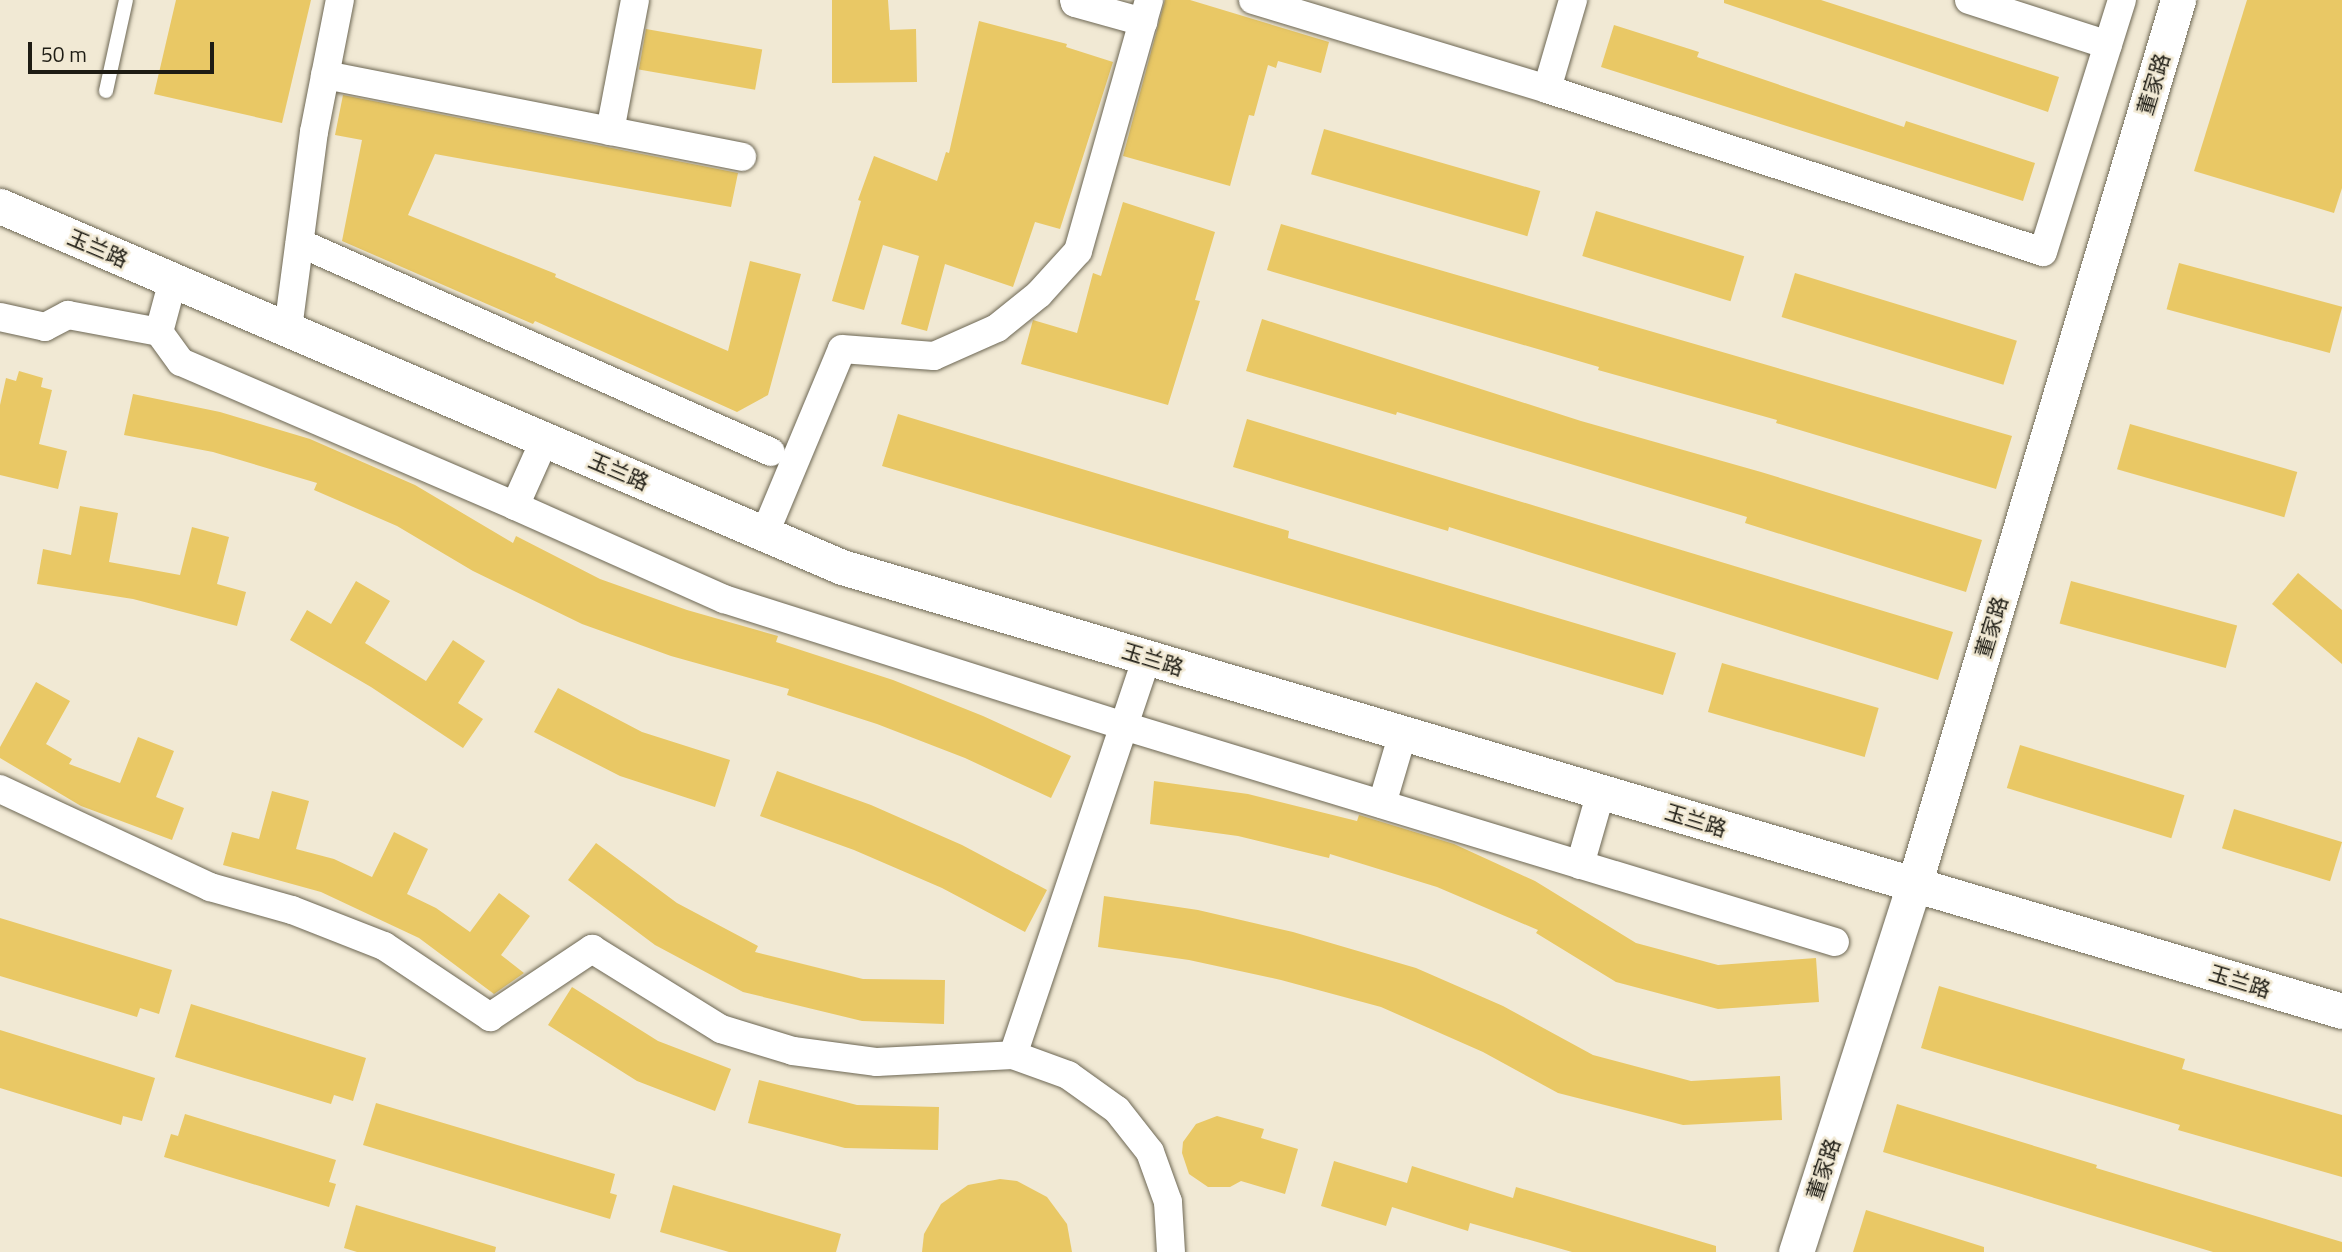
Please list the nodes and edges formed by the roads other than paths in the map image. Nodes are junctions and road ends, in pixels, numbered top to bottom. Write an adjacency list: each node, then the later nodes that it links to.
1 (126, 0): 14 (lane)
2 (341, 0): 12 (street)
3 (635, 0): 15 (street)
4 (1074, 0): 10 (street)
5 (1253, 0): 13 (street)
6 (1573, 0): 13 (street)
7 (1969, 0): 11 (street)
8 (2122, 0): 11 (street)
9 (2178, 0): 34 (street, 董家路)
10 (1146, 11): 26 (street)
11 (2108, 45): 13 (street)
12 (325, 75): 15 (street); 18 (street)
13 (1547, 89)
14 (106, 91)
15 (610, 131): 16 (street)
16 (742, 157)
17 (0, 206): 19 (street, 玉兰路)
18 (300, 243): 21 (street); 24 (street)
19 (173, 280): 21 (street, 玉兰路); 22 (street)
20 (0, 317): 22 (street)
21 (288, 329): 23 (street, 玉兰路)
22 (159, 332): 25 (street)
23 (545, 439): 25 (street); 26 (street, 玉兰路)
24 (771, 452)
25 (515, 506): 28 (street)
26 (765, 533): 27 (street, 玉兰路)
27 (1147, 657): 28 (street); 29 (street, 玉兰路)
28 (1124, 726): 32 (street); 37 (street)
29 (1403, 733): 31 (street, 玉兰路); 32 (street)
30 (0, 789): 37 (street)
31 (1601, 792): 33 (street); 34 (street, 玉兰路)
32 (1382, 804): 33 (street)
33 (1580, 864): 35 (street)
34 (1914, 885): 36 (street, 玉兰路); 39 (street, 董家路)
35 (1835, 942)
36 (2342, 1011)
37 (1013, 1055): 38 (street)
38 (1171, 1252)
39 (1796, 1252)

